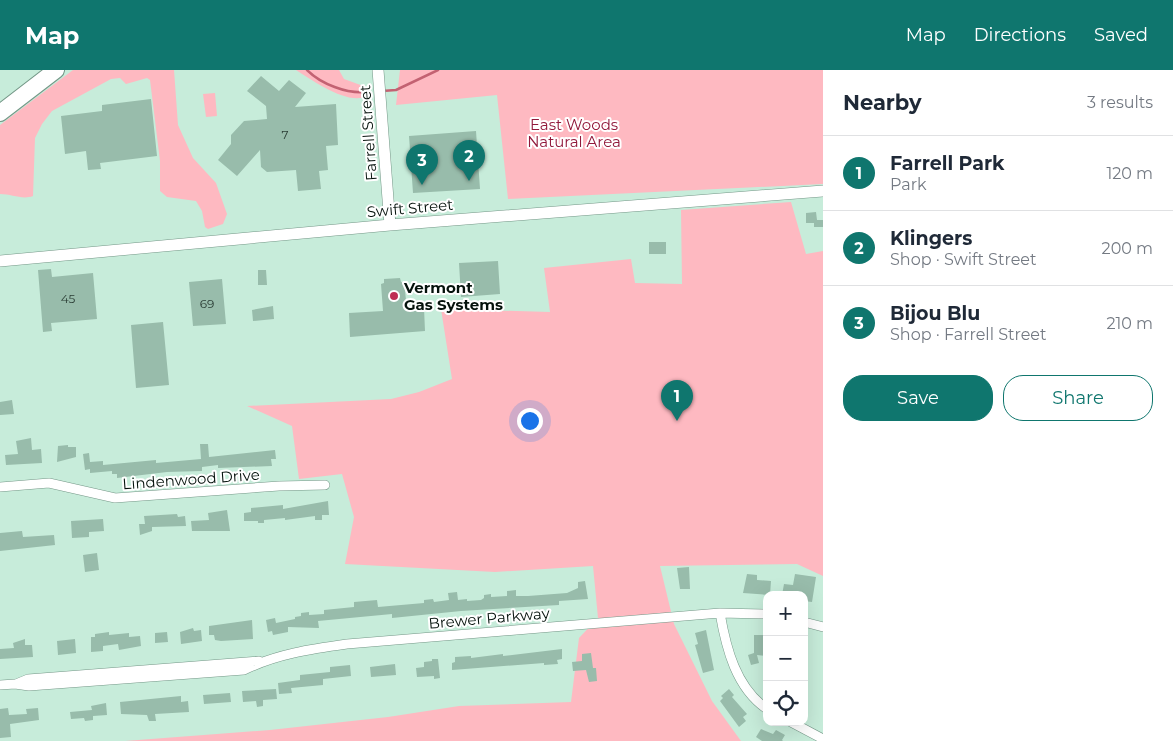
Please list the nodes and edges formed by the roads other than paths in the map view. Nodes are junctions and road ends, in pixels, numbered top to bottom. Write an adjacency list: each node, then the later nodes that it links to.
1 (56, 70): 3 (highway)
2 (378, 75): 5 (street, Farrell Street)
3 (0, 113)
4 (823, 191): 5 (street, Swift Street)
5 (390, 224): 6 (street, Swift Street)
6 (0, 261)
7 (325, 485): 8 (street, Lindenwood Drive)
8 (0, 487)
9 (720, 614): 10 (street, Brewer Parkway); 13 (street, Brewer Parkway); 14 (street)
10 (763, 614)
11 (808, 623): 12 (street)
12 (823, 626)
13 (0, 685)
14 (763, 705)
15 (799, 726): 16 (street)
16 (823, 739)

